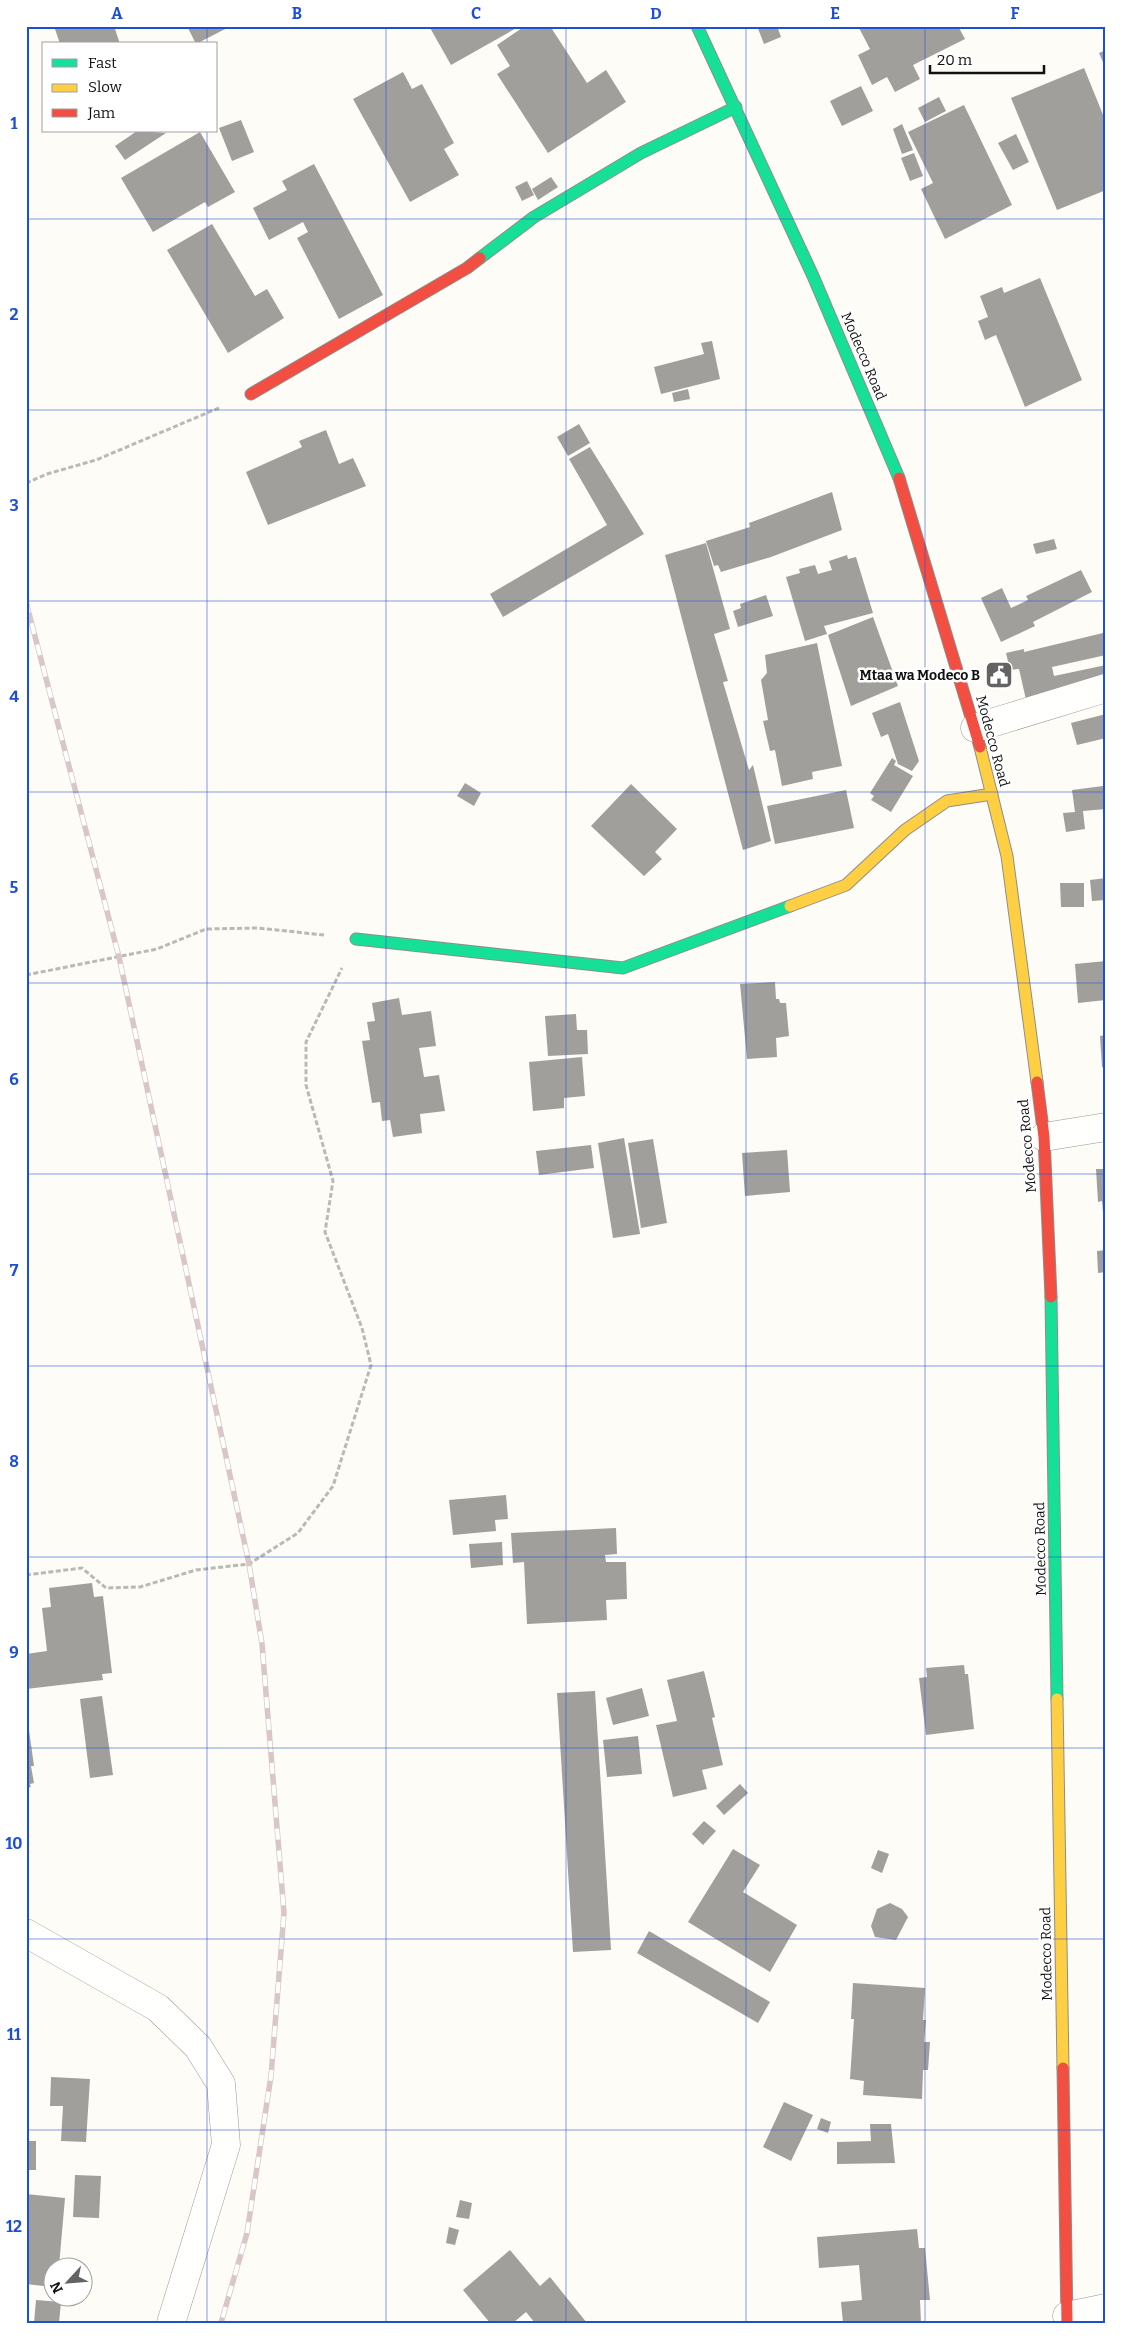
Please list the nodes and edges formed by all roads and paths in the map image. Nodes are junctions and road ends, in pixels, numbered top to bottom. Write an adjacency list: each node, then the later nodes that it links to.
1 (697, 26): 2 (street, Modecco Road)
2 (736, 107): 3 (street); 6 (street, Modecco Road)
3 (251, 394): 4 (path)
4 (26, 483)
5 (1106, 688): 6 (street)
6 (975, 728): 7 (street, Modecco Road)
7 (992, 794): 8 (street); 11 (street, Modecco Road)
8 (356, 939): 9 (path); 12 (path)
9 (26, 975)
10 (1106, 1127): 11 (street)
11 (1044, 1137): 15 (street, Modecco Road)
12 (26, 1575)
13 (26, 1932): 16 (street)
14 (1106, 2308): 15 (street)
15 (1067, 2319)
16 (171, 2323)

